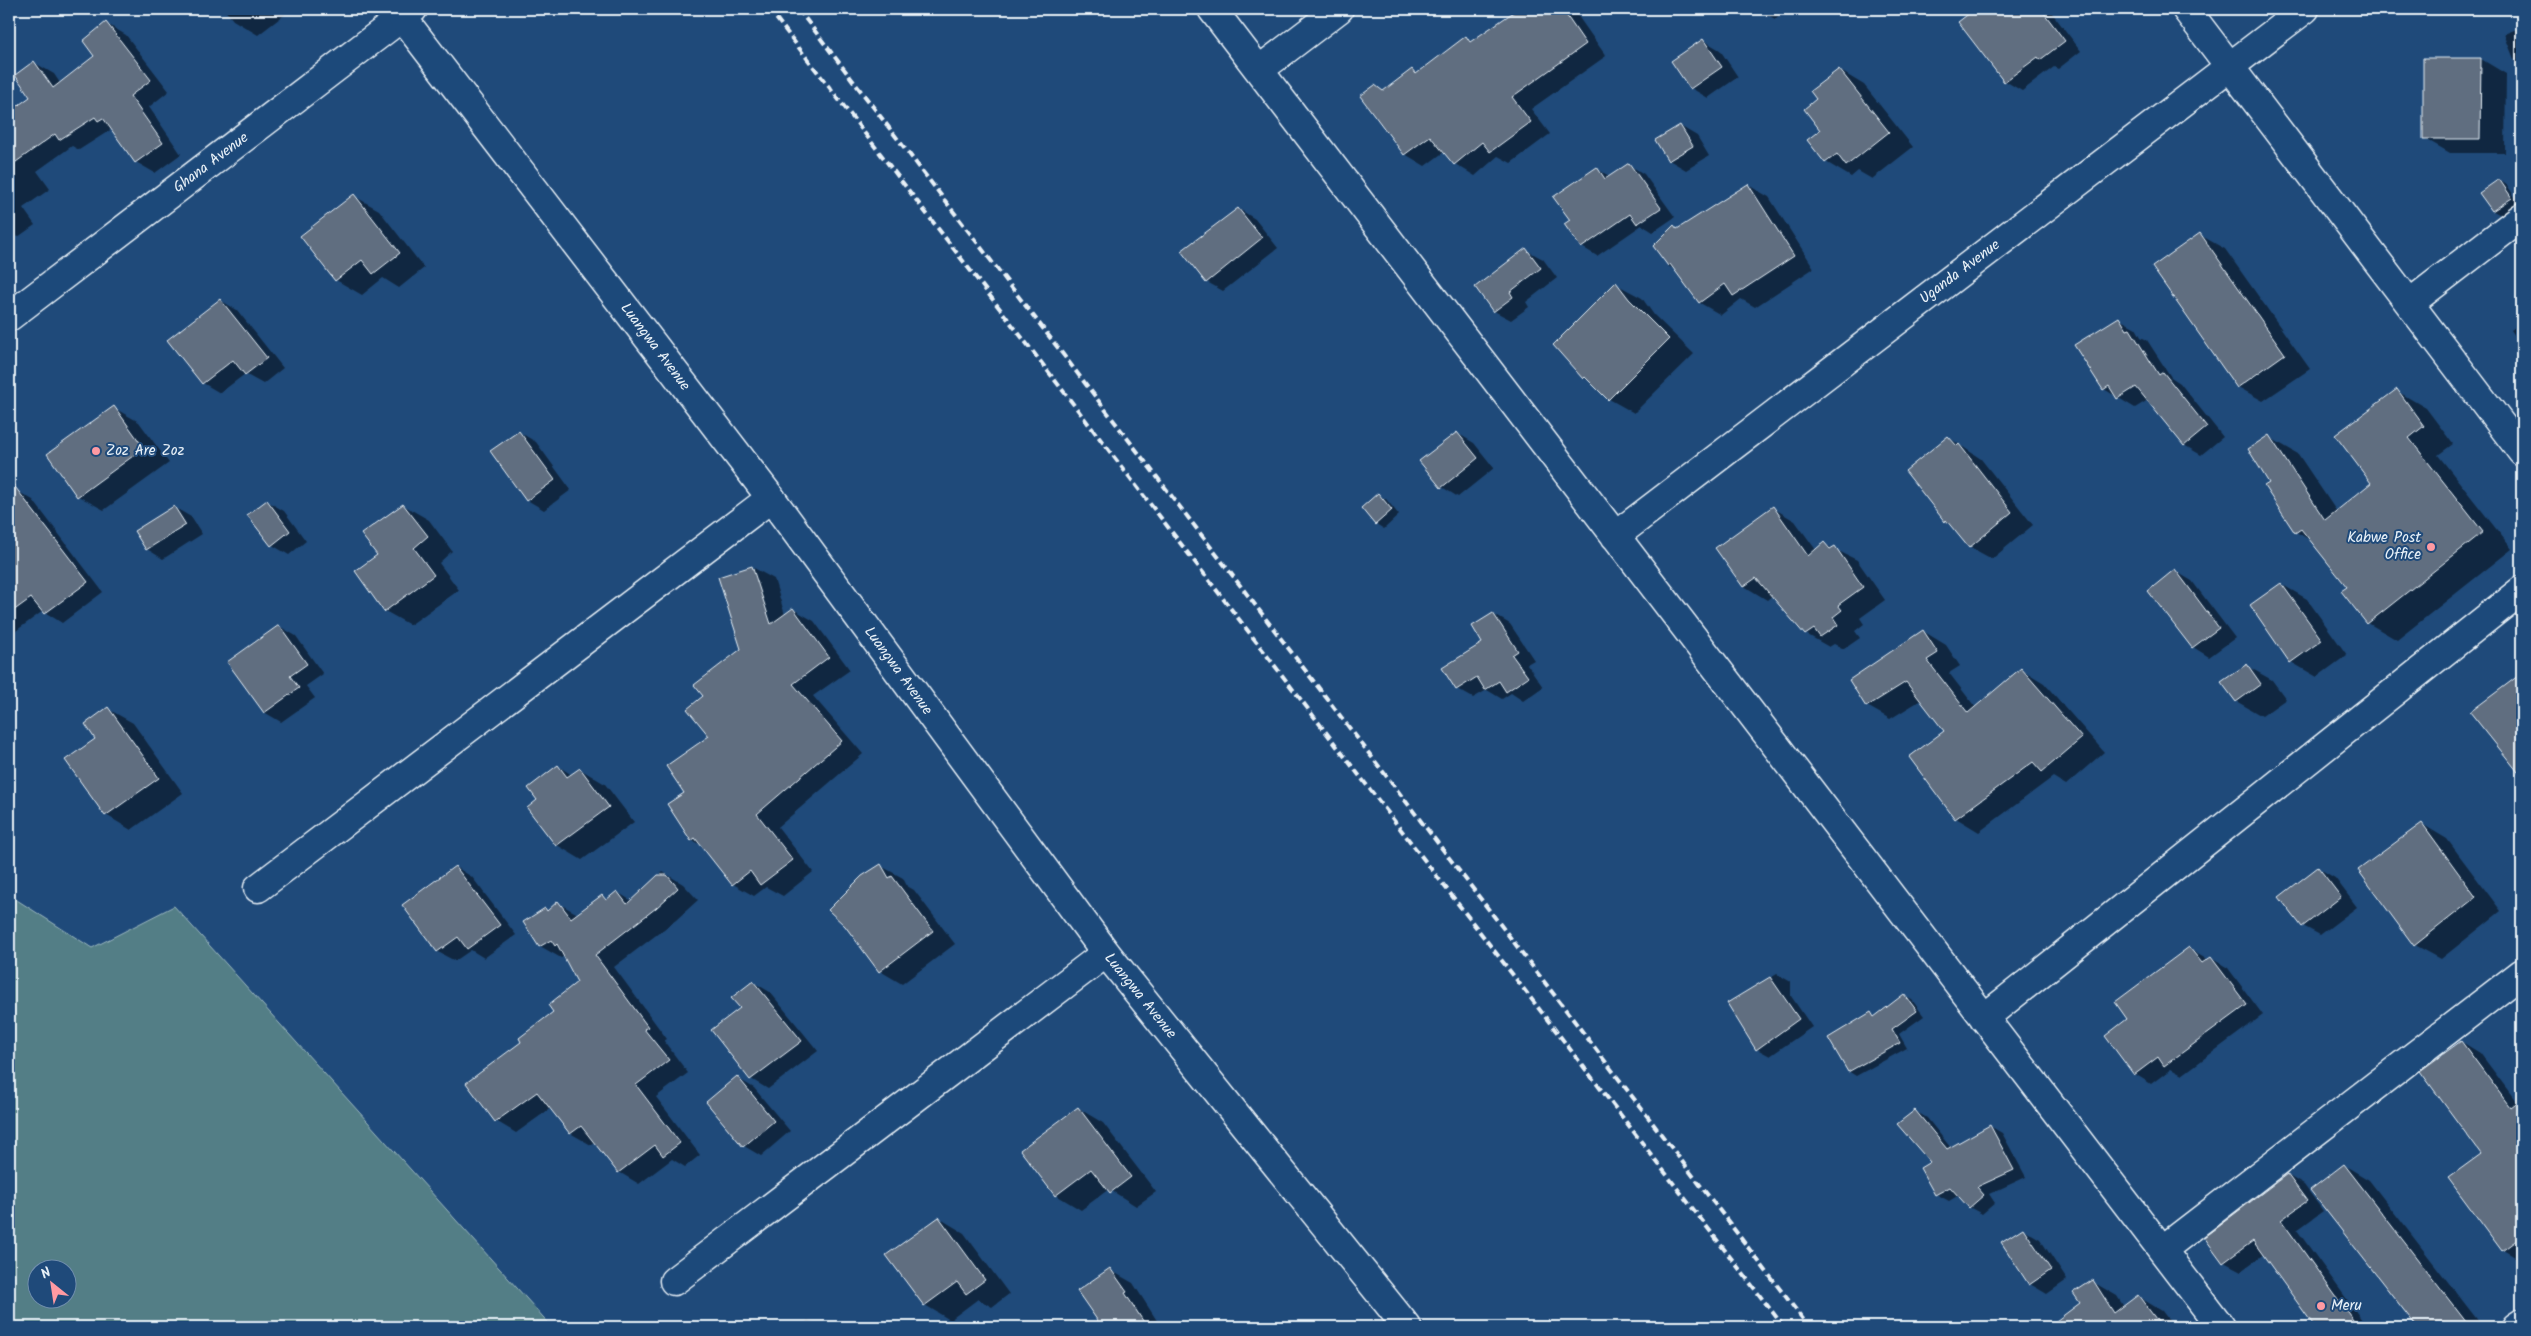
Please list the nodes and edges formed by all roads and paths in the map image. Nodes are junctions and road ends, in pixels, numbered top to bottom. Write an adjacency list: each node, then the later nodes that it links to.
1 (1212, 9): 7 (main road)
2 (1339, 9): 7 (main road)
3 (2186, 9): 6 (main road)
4 (2305, 9): 6 (main road, Uganda Avenue)
5 (404, 11): 10 (main road, Ghana Avenue); 12 (main road, Luangwa Avenue)
6 (2230, 66): 9 (main road); 13 (main road, Uganda Avenue)
7 (1259, 70): 13 (main road)
8 (2522, 217): 9 (main road)
9 (2410, 303): 11 (main road)
10 (9, 317)
11 (2522, 452)
12 (771, 498): 15 (main road); 16 (main road, Luangwa Avenue)
13 (1615, 536): 18 (main road)
14 (2522, 590): 18 (main road)
15 (258, 888)
16 (1106, 953): 20 (main road); 22 (main road, Luangwa Avenue)
17 (2522, 973): 19 (main road)
18 (1984, 1018): 19 (main road)
19 (2162, 1250): 23 (main road)
20 (674, 1281)
21 (2522, 1323): 24 (main road)
22 (1407, 1327)
23 (2221, 1327)
24 (2516, 1327)

